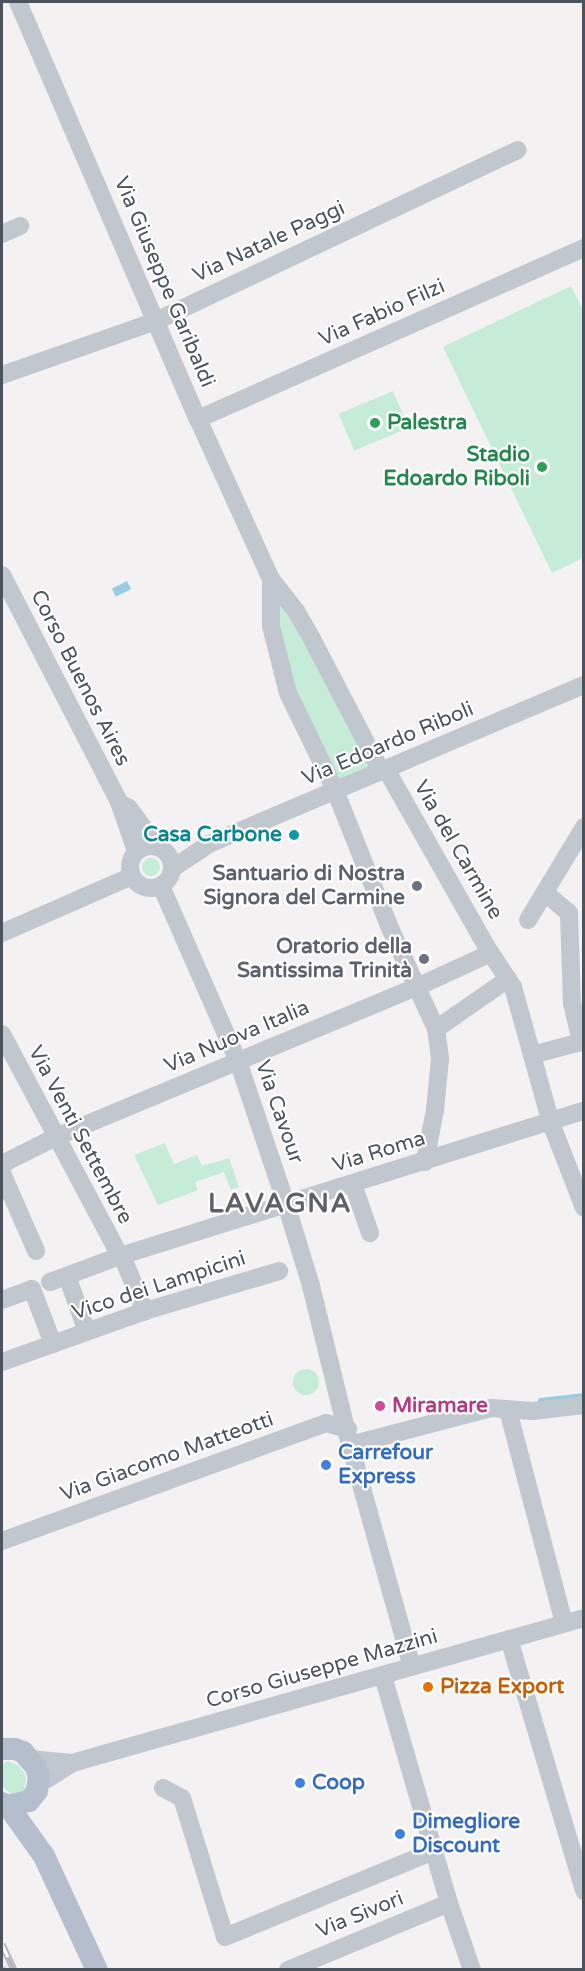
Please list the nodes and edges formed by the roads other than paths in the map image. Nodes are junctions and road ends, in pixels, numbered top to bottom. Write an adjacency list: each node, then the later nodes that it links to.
1 (18, 2): 6 (street, Via Giuseppe Garibaldi)
2 (518, 150): 6 (street, Via Natale Paggi)
3 (20, 226): 4 (street)
4 (2, 234)
5 (584, 248): 8 (street, Via Fabio Filzi)
6 (156, 321): 7 (street, Via Natale Paggi); 8 (street, Via Giuseppe Garibaldi)
7 (2, 375)
8 (198, 419): 10 (street, Via Giuseppe Garibaldi)
9 (2, 574): 14 (street, Corso Buenos Aires)
10 (271, 579): 12 (street, Via del Carmine); 13 (street)
11 (584, 685): 12 (street, Via Edoardo Riboli)
12 (383, 770): 13 (street, Via Edoardo Riboli); 23 (street, Via del Carmine)
13 (335, 790): 17 (street, Via Edoardo Riboli); 25 (street)
14 (119, 802): 16 (street, Corso Buenos Aires); 17 (street, Corso Buenos Aires)
15 (584, 827): 20 (street)
16 (136, 851): 17 (street); 18 (street)
17 (166, 855): 19 (street)
18 (132, 876): 19 (street); 22 (street)
19 (161, 886): 29 (street, Via Cavour)
20 (546, 894): 21 (street); 28 (street)
21 (528, 920)
22 (2, 933)
23 (491, 953): 24 (street, Via del Carmine); 25 (street, Via Nuova Italia)
24 (508, 979): 26 (street); 28 (street, Via del Carmine)
25 (417, 987): 26 (street); 29 (street, Via Nuova Italia)
26 (436, 1029): 33 (street)
27 (2, 1034): 32 (street, Via Venti Settembre)
28 (532, 1055): 31 (street, Via del Carmine)
29 (238, 1061): 32 (street, Via Nuova Italia); 37 (street, Via Cavour)
30 (584, 1111): 31 (street, Via Roma)
31 (551, 1123): 33 (street, Via Roma); 38 (street, Via del Carmine)
32 (56, 1137): 34 (street, Via Nuova Italia); 41 (street, Via Venti Settembre)
33 (425, 1162): 36 (street, Via Roma)
34 (2, 1164)
35 (2, 1173): 40 (street)
36 (353, 1184): 37 (street, Via Roma); 39 (street)
37 (286, 1204): 41 (street, Via Roma); 52 (street, Via Cavour)
38 (584, 1208)
39 (370, 1233)
40 (36, 1251)
41 (121, 1256): 43 (street, Via Roma); 46 (street, Via Venti Settembre)
42 (279, 1271): 46 (street, Vico dei Lampicini)
43 (67, 1276): 44 (street, Via Roma); 47 (street)
44 (50, 1282)
45 (2, 1300): 48 (street)
46 (145, 1311): 47 (street, Vico dei Lampicini)
47 (87, 1332): 48 (street, Vico dei Lampicini)
48 (53, 1344): 49 (street, Vico dei Lampicini)
49 (2, 1362)
50 (584, 1405): 51 (street)
51 (508, 1410): 52 (street); 55 (street)
52 (349, 1437): 53 (street, Via Giacomo Matteotti); 57 (street, Via Cavour)
53 (2, 1541)
54 (584, 1617): 55 (street, Corso Giuseppe Mazzini)
55 (564, 1623): 56 (street, Corso Giuseppe Mazzini)
56 (509, 1639): 57 (street, Corso Giuseppe Mazzini); 67 (street)
57 (412, 1667): 58 (street, Corso Giuseppe Mazzini)
58 (383, 1676): 61 (street, Corso Giuseppe Mazzini); 65 (street)
59 (4, 1746): 60 (main road)
60 (30, 1759): 61 (street, Corso Giuseppe Mazzini); 63 (main road)
61 (72, 1763): 63 (street, Corso Giuseppe Mazzini)
62 (164, 1788): 65 (street)
63 (37, 1790): 64 (main road); 66 (main road)
64 (5, 1805): 66 (main road)
65 (434, 1851): 68 (street)
66 (44, 1856): 69 (main road)
67 (584, 1891)
68 (449, 1903): 70 (street, Via Sivori); 71 (street)
69 (97, 1970)
70 (288, 1970)
71 (472, 1970)

